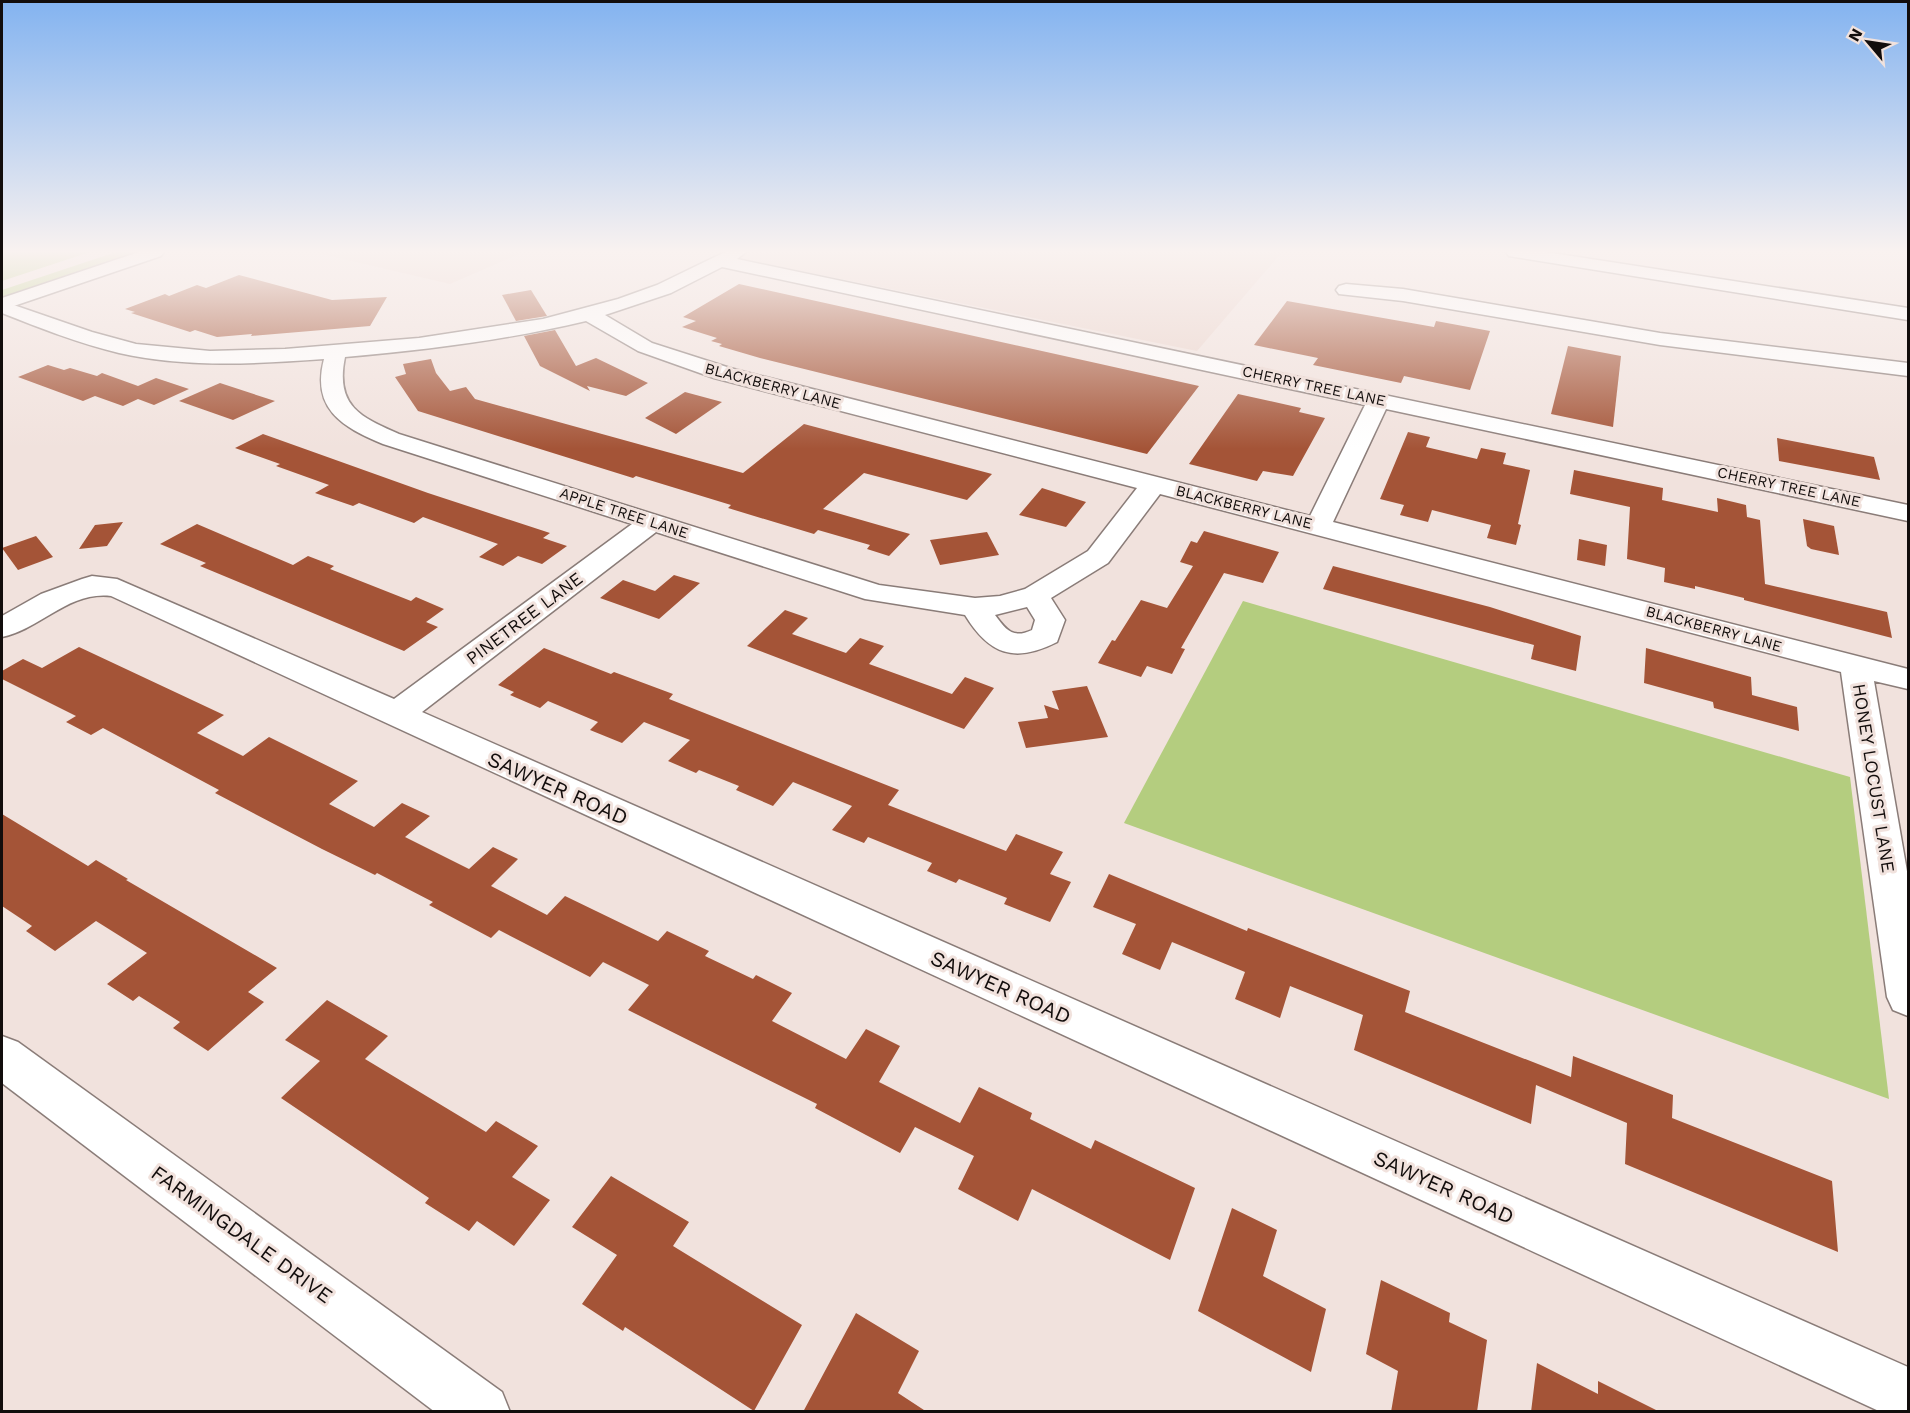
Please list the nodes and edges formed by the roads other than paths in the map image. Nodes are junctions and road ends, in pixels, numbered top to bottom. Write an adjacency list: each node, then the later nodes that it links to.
1 (38, 318): 6 (street)
2 (571, 318): 6 (street)
3 (595, 318): 9 (street, BLACKBERRY LANE)
4 (1008, 318): 8 (street, CHERRY TREE LANE)
5 (1536, 318): 7 (street)
6 (336, 352): 11 (street, APPLE TREE LANE)
7 (1908, 370)
8 (1379, 400): 10 (street, CHERRY TREE LANE); 12 (street)
9 (1154, 484): 12 (street, BLACKBERRY LANE); 13 (street, APPLE TREE LANE)
10 (1908, 513)
11 (652, 522): 14 (street, APPLE TREE LANE); 18 (street, PINETREE LANE)
12 (1318, 526): 16 (street, BLACKBERRY LANE)
13 (1035, 596): 14 (street, APPLE TREE LANE); 14 (street)
14 (975, 607)
15 (2, 628): 18 (street, SAWYER ROAD)
16 (1856, 666): 17 (street, BLACKBERRY LANE); 19 (street, HONEY LOCUST LANE)
17 (1908, 679)
18 (396, 715): 21 (street, SAWYER ROAD)
19 (1908, 997)
20 (2, 1057): 22 (street, FARMINGDALE DRIVE)
21 (1908, 1395)
22 (482, 1412)

